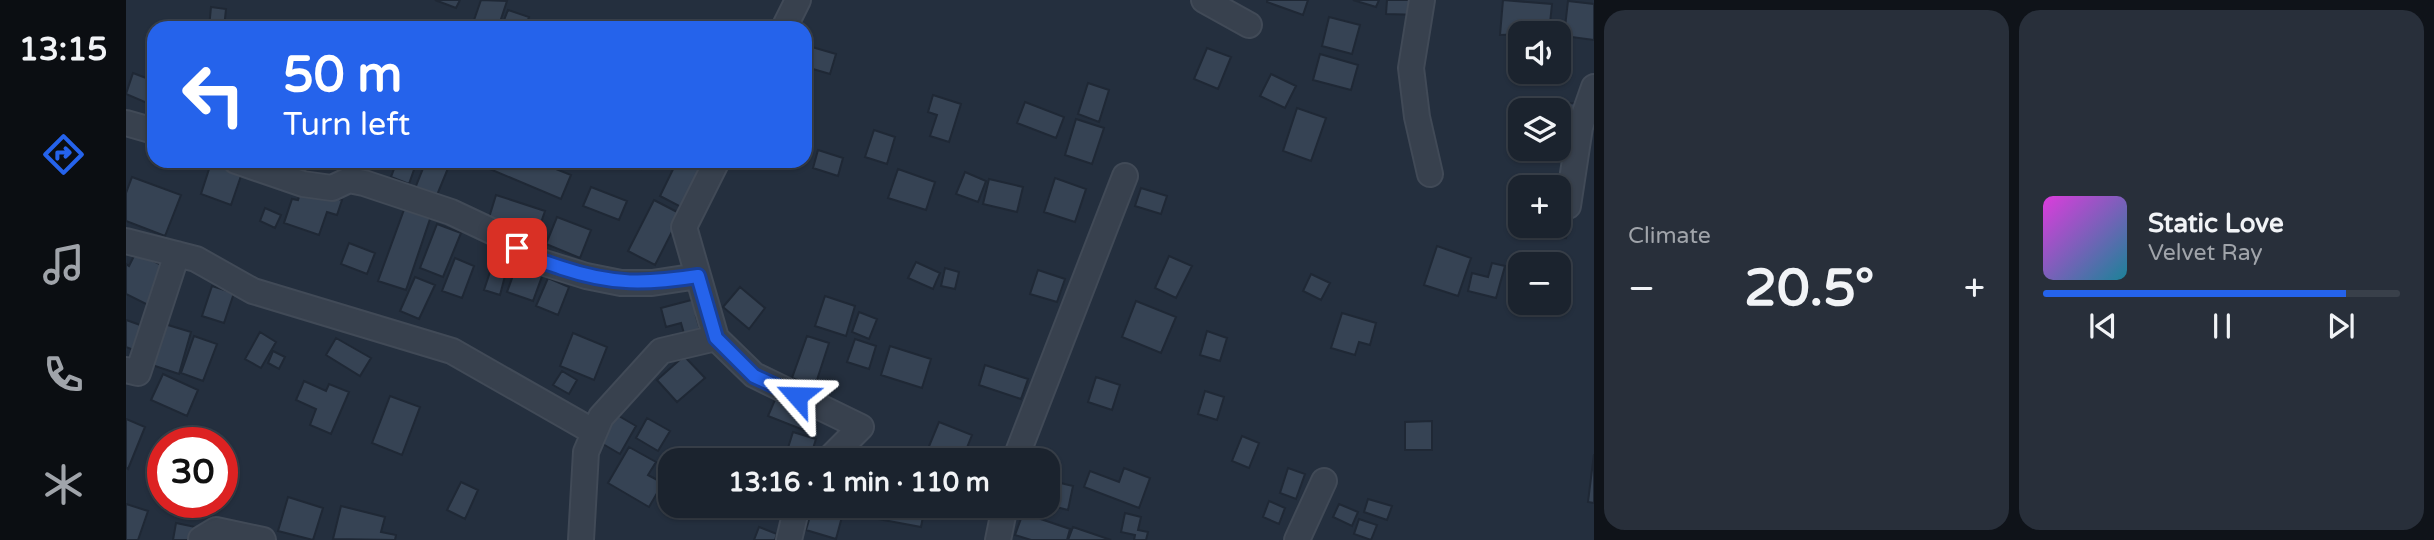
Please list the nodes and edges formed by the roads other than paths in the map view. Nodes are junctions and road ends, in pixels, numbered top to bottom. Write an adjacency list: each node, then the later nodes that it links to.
1 (798, 0): 4 (street)
2 (1204, 0): 5 (street)
3 (1422, 0): 11 (street)
4 (788, 21)
5 (1249, 25)
6 (1594, 87): 13 (street)
7 (126, 123): 8 (street)
8 (147, 129)
9 (256, 168): 16 (street)
10 (714, 168): 16 (street)
11 (1430, 174)
12 (1125, 176): 21 (street)
13 (1571, 186)
14 (126, 241): 15 (street)
15 (177, 254): 18 (street); 19 (street)
16 (698, 276): 17 (street)
17 (716, 338): 19 (street); 20 (street)
18 (126, 370)
19 (594, 432): 27 (street)
20 (840, 448)
21 (1021, 448)
22 (1324, 481): 30 (street)
23 (794, 518): 28 (street)
24 (1003, 518): 29 (street)
25 (210, 537): 26 (street)
26 (263, 540)
27 (581, 540)
28 (789, 540)
29 (998, 540)
30 (1297, 540)

